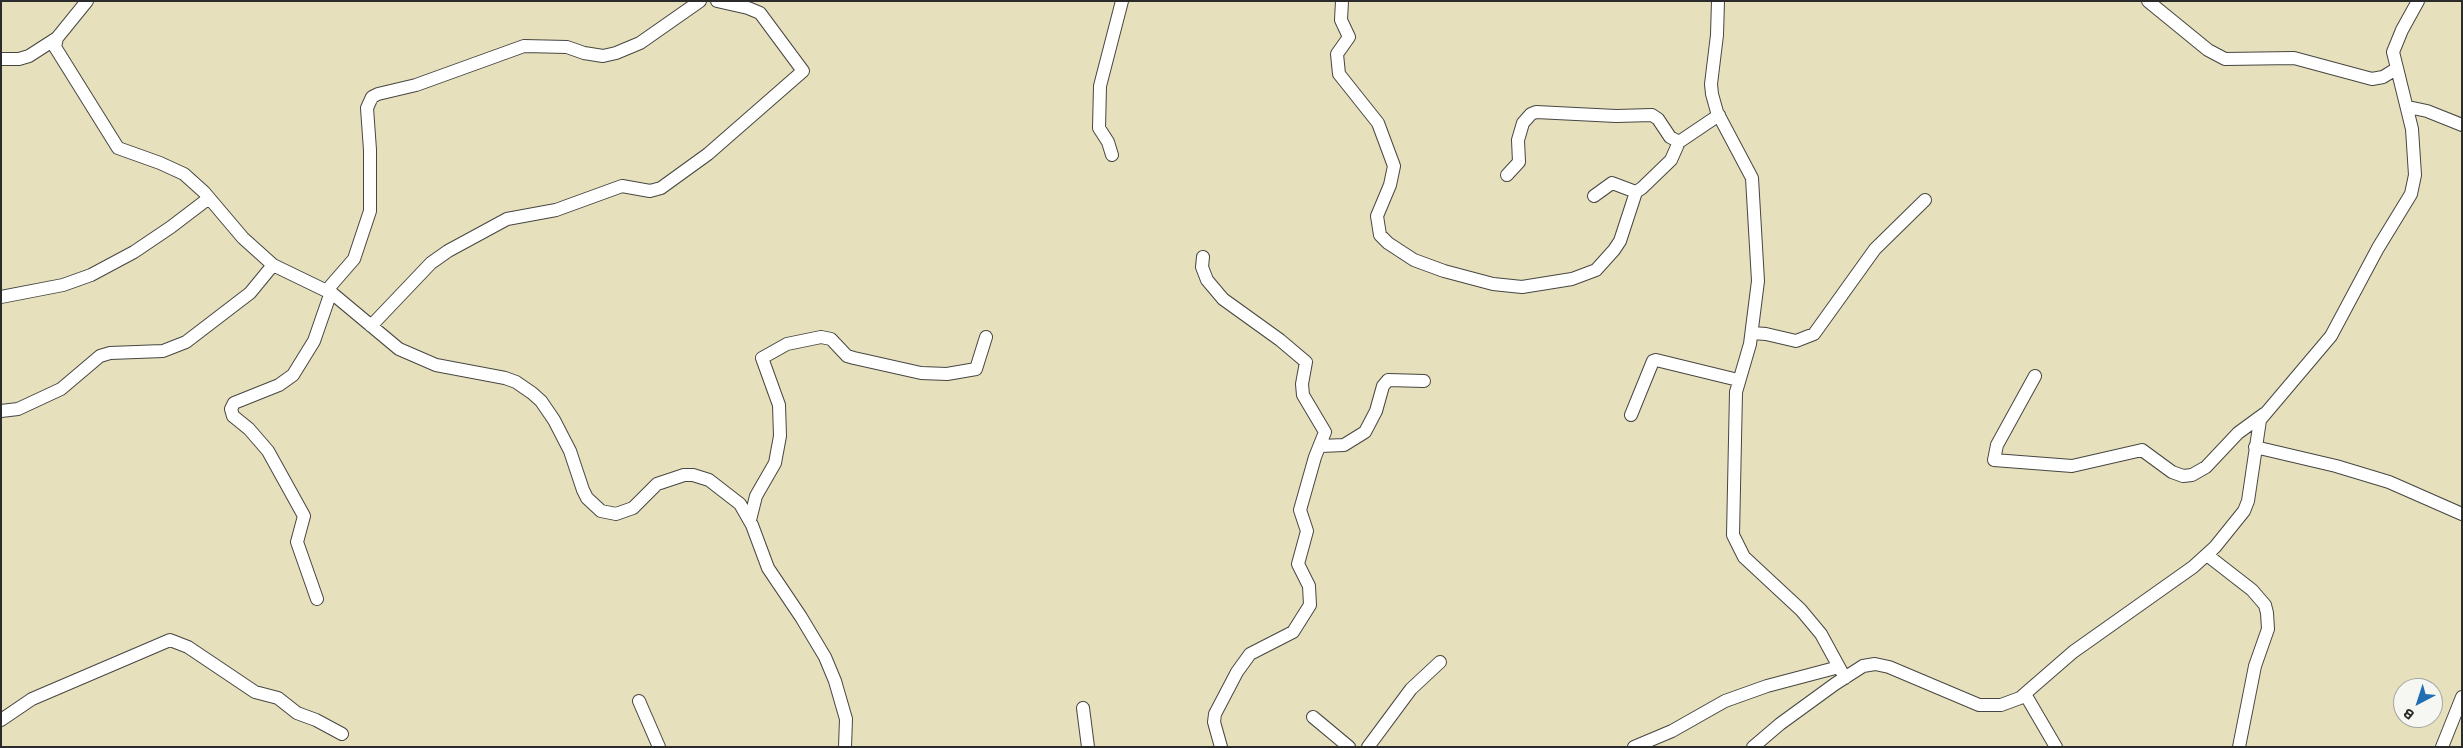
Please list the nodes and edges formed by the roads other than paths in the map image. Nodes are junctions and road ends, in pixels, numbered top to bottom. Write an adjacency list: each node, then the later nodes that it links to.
1 (87, 1): 9 (street)
2 (700, 1): 24 (street)
3 (717, 1): 26 (street)
4 (1122, 1): 16 (street)
5 (1342, 1): 18 (street)
6 (1718, 1): 13 (street)
7 (2148, 1): 11 (street)
8 (2418, 1): 11 (street)
9 (57, 38): 10 (street); 20 (street)
10 (1, 59)
11 (2396, 69): 12 (street)
12 (2408, 107): 14 (street); 34 (street)
13 (1719, 114): 15 (street); 27 (street)
14 (2462, 125)
15 (1679, 142): 17 (street); 18 (street)
16 (1112, 155)
17 (1507, 176)
18 (1636, 192): 19 (street)
19 (1594, 196)
20 (209, 198): 23 (street); 25 (street)
21 (1925, 200): 27 (street)
22 (1204, 257): 35 (street)
23 (273, 265): 24 (street); 32 (street)
24 (329, 291): 26 (street); 40 (street)
25 (1, 297)
26 (371, 326): 38 (street)
27 (1752, 333): 30 (street)
28 (986, 337): 38 (street)
29 (2035, 376): 34 (street)
30 (1738, 380): 33 (street); 42 (street)
31 (1424, 381): 35 (street)
32 (1, 411)
33 (1631, 414)
34 (2264, 414): 36 (street)
35 (1321, 446): 53 (street)
36 (2255, 447): 37 (street); 39 (street)
37 (2462, 514)
38 (750, 520): 51 (street)
39 (2207, 555): 43 (street); 59 (street)
40 (317, 599)
41 (1440, 662): 55 (street)
42 (1842, 673): 43 (street); 56 (street); 57 (street)
43 (2025, 694): 58 (street)
44 (2462, 697): 60 (street)
45 (639, 701): 50 (street)
46 (1083, 708): 52 (street)
47 (1313, 717): 54 (street)
48 (1, 720): 49 (street)
49 (342, 734)
50 (659, 747)
51 (845, 747)
52 (1088, 747)
53 (1221, 747)
54 (1349, 747)
55 (1368, 747)
56 (1634, 747)
57 (1753, 747)
58 (2056, 747)
59 (2239, 747)
60 (2442, 747)

